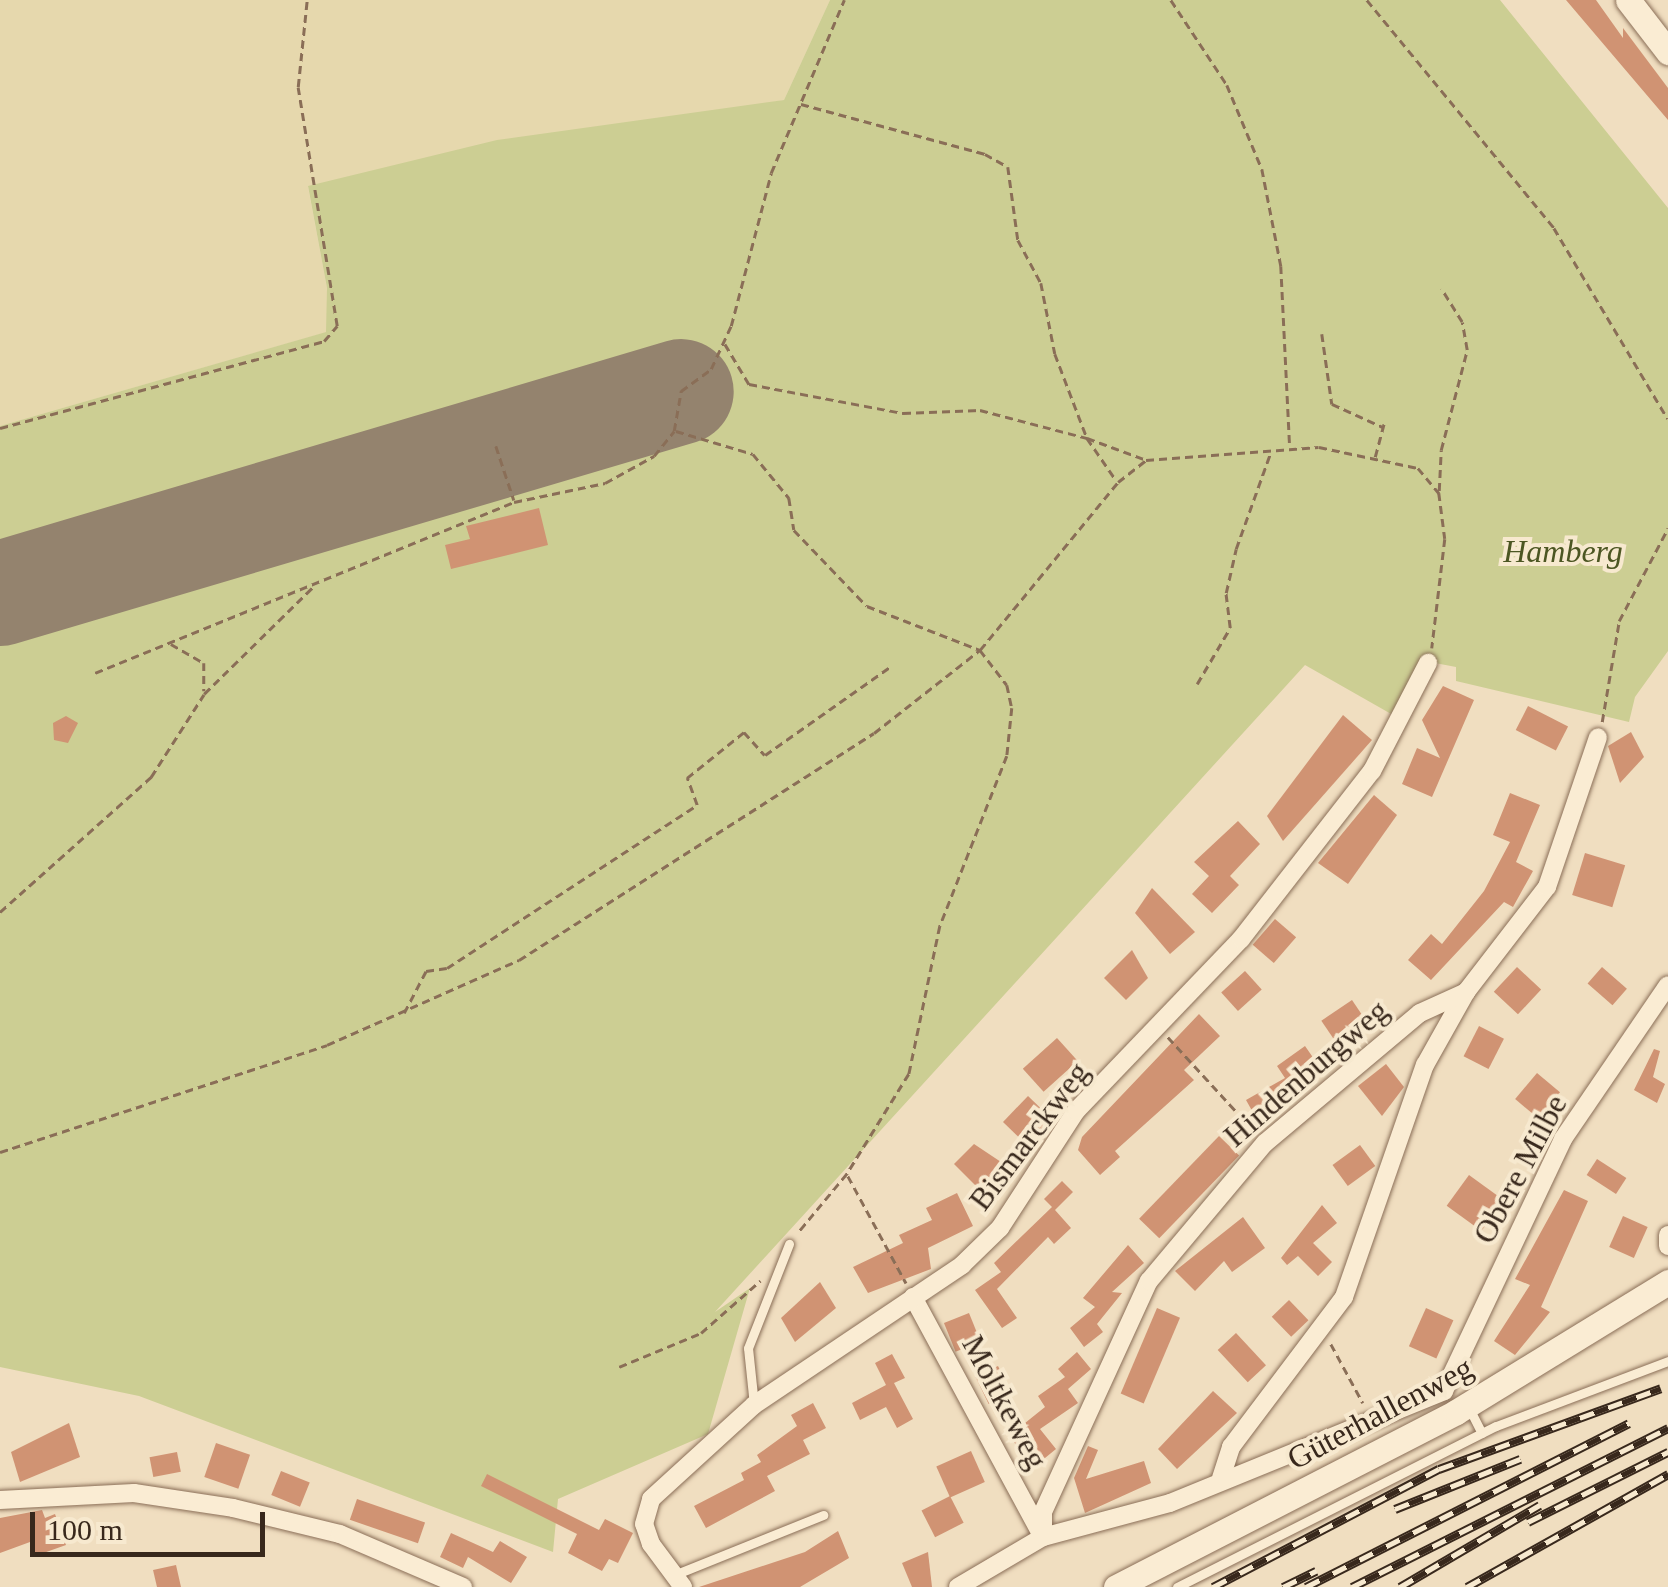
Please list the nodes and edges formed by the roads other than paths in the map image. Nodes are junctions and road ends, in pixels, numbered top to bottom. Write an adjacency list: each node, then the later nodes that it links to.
1 (1628, 0): 2 (street)
2 (1668, 52)
3 (1428, 663): 11 (street, Bismarckweg)
4 (1598, 737): 6 (street)
5 (1668, 985): 13 (street, Obere Milbe)
6 (1466, 992): 16 (street); 21 (street, Hindenburgweg)
7 (1668, 1235): 9 (street)
8 (789, 1244): 14 (lane)
9 (1668, 1246)
10 (1668, 1282): 13 (street, Güterhallenweg)
11 (913, 1297): 14 (street, Bismarckweg); 21 (street, Moltkeweg)
12 (1668, 1360): 15 (lane)
13 (1456, 1403): 15 (lane); 16 (street); 17 (street, Güterhallenweg)
14 (754, 1404): 22 (street, Bismarckweg)
15 (1482, 1434): 19 (lane)
16 (1220, 1478): 21 (street)
17 (1318, 1484): 19 (lane); 26 (street, Güterhallenweg)
18 (0, 1500): 23 (street)
19 (1334, 1510): 27 (lane)
20 (822, 1515): 22 (lane, Bismarckweg)
21 (1042, 1537): 25 (street)
22 (678, 1581)
23 (455, 1583): 24 (street)
24 (420, 1587)
25 (958, 1587)
26 (1116, 1587)
27 (1176, 1587)

